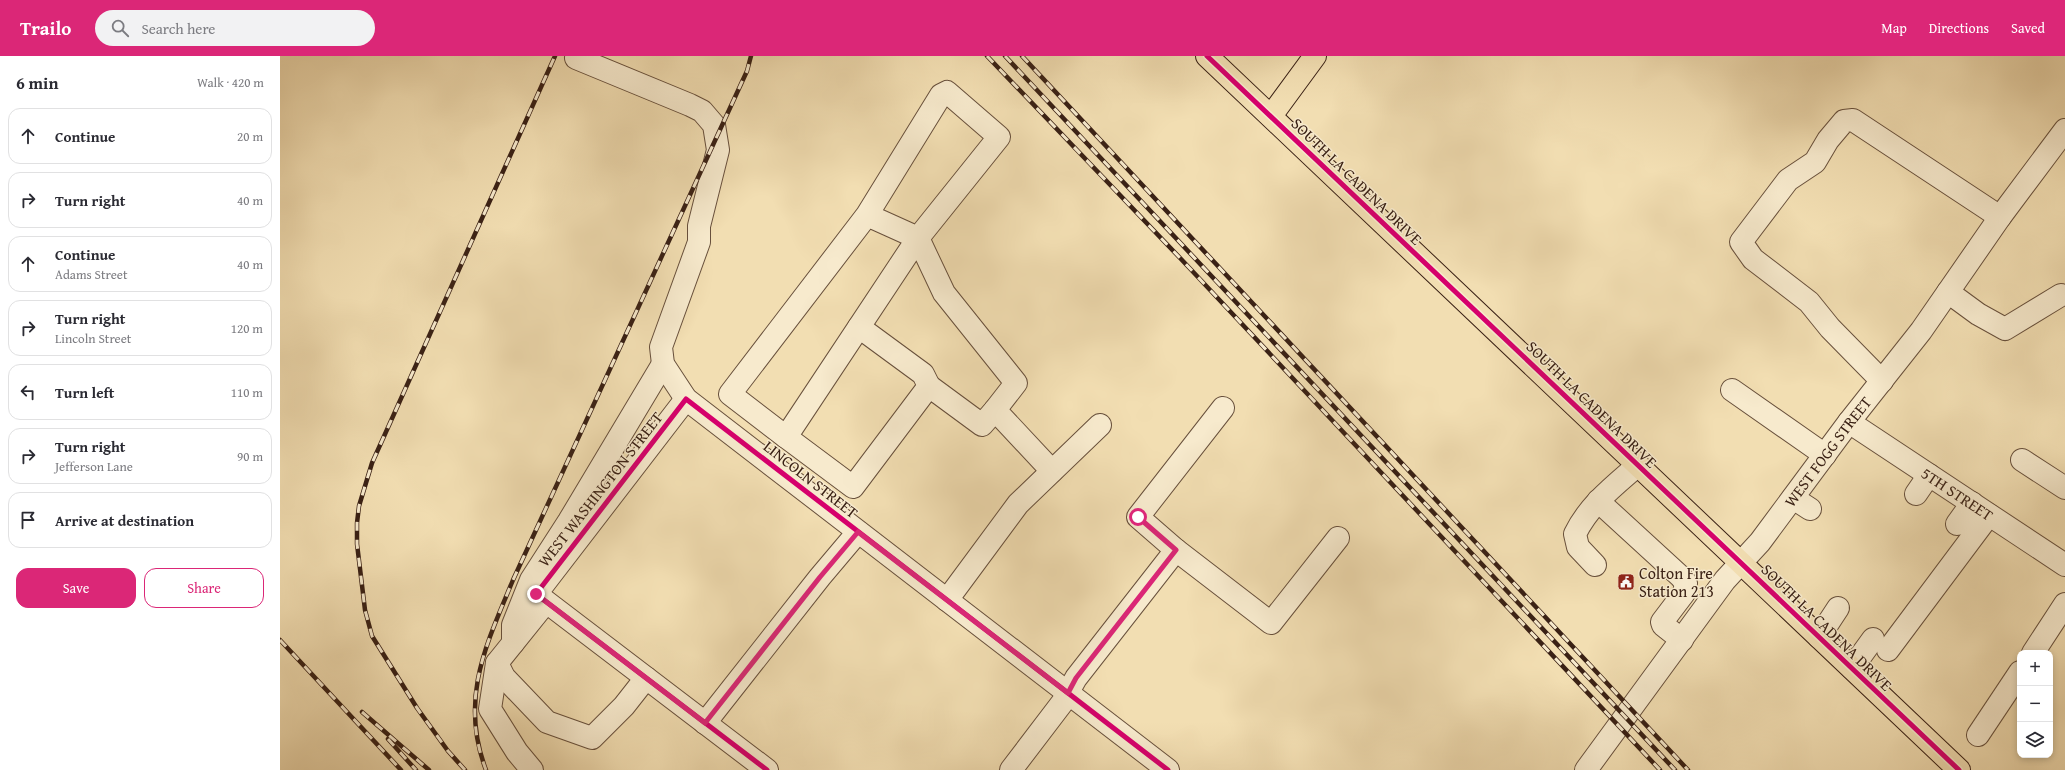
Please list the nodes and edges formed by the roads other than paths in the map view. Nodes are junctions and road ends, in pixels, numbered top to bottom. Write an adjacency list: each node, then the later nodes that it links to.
1 (1207, 56): 4 (main road, SOUTH LA CADENA DRIVE)
2 (1315, 56): 4 (main road)
3 (576, 58): 12 (street)
4 (1271, 116): 24 (main road, SOUTH LA CADENA DRIVE)
5 (2065, 130): 7 (street, WEST FOGG STREET)
6 (867, 215): 8 (street); 8 (street); 21 (street)
7 (2000, 217): 10 (street, WEST FOGG STREET); 13 (street)
8 (918, 238): 11 (street); 18 (street)
9 (2064, 290): 10 (street)
10 (1948, 292): 13 (street, WEST FOGG STREET)
11 (859, 327): 14 (street); 21 (street)
12 (663, 364): 16 (street, LINCOLN STREET); 44 (street)
13 (1882, 381): 19 (street, WEST FOGG STREET)
14 (929, 386): 18 (street); 21 (street)
15 (1732, 390): 22 (street)
16 (686, 399): 32 (street, LINCOLN STREET); 38 (street, WEST WASHINGTON STREET)
17 (1223, 408): 34 (street)
18 (995, 410): 25 (street)
19 (1849, 422): 22 (street, WEST FOGG STREET); 26 (street, 5TH STREET)
20 (1100, 425): 25 (street)
21 (786, 438)
22 (1825, 455): 35 (street, WEST FOGG STREET)
23 (2022, 460): 27 (street)
24 (1638, 465): 29 (street); 35 (main road, SOUTH LA CADENA DRIVE)
25 (1052, 471): 39 (street)
26 (1929, 475): 28 (street); 30 (street, 5TH STREET)
27 (2065, 488)
28 (1916, 494)
29 (1598, 501): 36 (street); 43 (street)
30 (1981, 509): 31 (street); 37 (street, 5TH STREET); 47 (street)
31 (1957, 524)
32 (858, 532): 39 (street, LINCOLN STREET); 51 (street)
33 (1338, 538): 34 (street)
34 (1176, 550): 50 (street)
35 (1742, 564): 42 (main road, SOUTH LA CADENA DRIVE); 43 (street, WEST FOGG STREET)
36 (1595, 565)
37 (2065, 565)
38 (541, 598): 44 (street, WEST WASHINGTON STREET); 49 (street)
39 (947, 600): 50 (street, LINCOLN STREET)
40 (2065, 604): 45 (street)
41 (1838, 608): 42 (street)
42 (1818, 637): 47 (main road, SOUTH LA CADENA DRIVE)
43 (1682, 640): 57 (street, WEST FOGG STREET)
44 (513, 643): 46 (street, WEST WASHINGTON STREET)
45 (2035, 650)
46 (497, 663): 49 (street); 53 (street)
47 (1852, 668): 58 (main road, SOUTH LA CADENA DRIVE)
48 (2017, 676): 52 (street)
49 (646, 678): 51 (street)
50 (1068, 693): 55 (street); 56 (street, LINCOLN STREET)
51 (705, 723): 54 (street)
52 (1978, 735)
53 (532, 770)
54 (767, 770)
55 (1011, 770)
56 (1168, 770)
57 (1586, 770)
58 (1959, 770)

